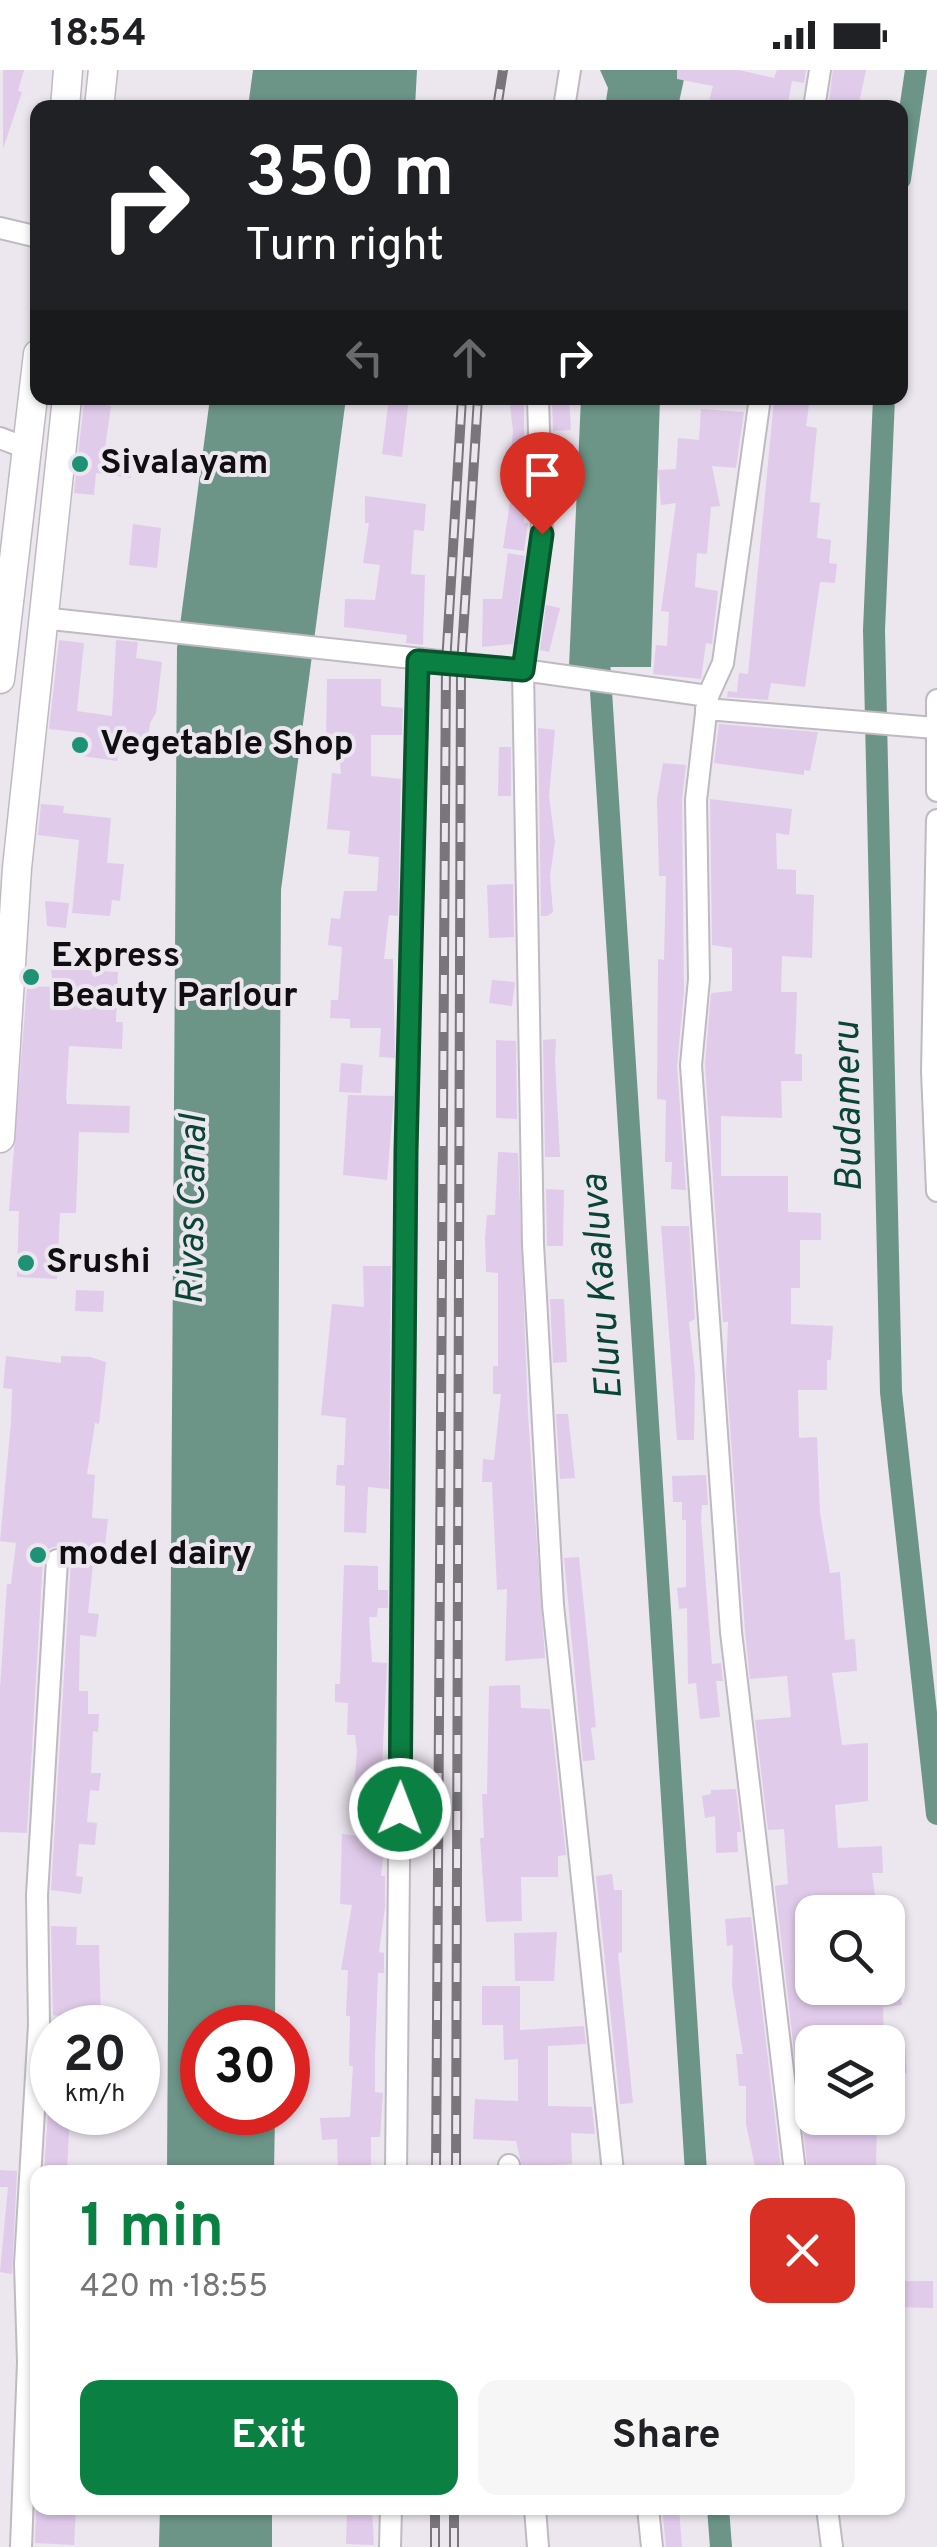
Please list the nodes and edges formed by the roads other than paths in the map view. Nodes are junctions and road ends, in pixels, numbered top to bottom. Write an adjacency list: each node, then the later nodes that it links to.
1 (68, 70): 5 (main road)
2 (103, 70): 6 (main road)
3 (820, 70): 8 (street)
4 (569, 74): 7 (street)
5 (65, 100)
6 (100, 100)
7 (565, 100)
8 (815, 100)
9 (0, 228): 10 (street)
10 (30, 236)
11 (30, 382): 15 (main road)
12 (66, 405): 17 (main road)
13 (538, 405): 21 (street)
14 (759, 405): 24 (street)
15 (13, 443): 16 (main road)
16 (20, 499): 17 (main road); 18 (main road)
17 (54, 504): 19 (main road)
18 (3, 613): 22 (main road)
19 (42, 618): 20 (street); 28 (main road)
20 (418, 661): 21 (street); 35 (street)
21 (523, 670): 24 (street); 36 (street)
22 (0, 680)
23 (937, 700): 25 (street)
24 (707, 702): 25 (street); 37 (street)
25 (935, 728): 26 (street)
26 (937, 791)
27 (937, 820): 29 (street)
28 (7, 896): 31 (main road)
29 (935, 948): 30 (street)
30 (935, 1023): 32 (street)
31 (0, 1138)
32 (937, 1191)
33 (57, 1560): 34 (street)
34 (31, 2165)
35 (396, 2165)
36 (613, 2165)
37 (795, 2165)
38 (30, 2190): 43 (street)
39 (391, 2515): 44 (street)
40 (536, 2515): 45 (street)
41 (649, 2515): 46 (street)
42 (828, 2515): 47 (street)
43 (21, 2547)
44 (390, 2547)
45 (538, 2547)
46 (652, 2547)
47 (832, 2547)

